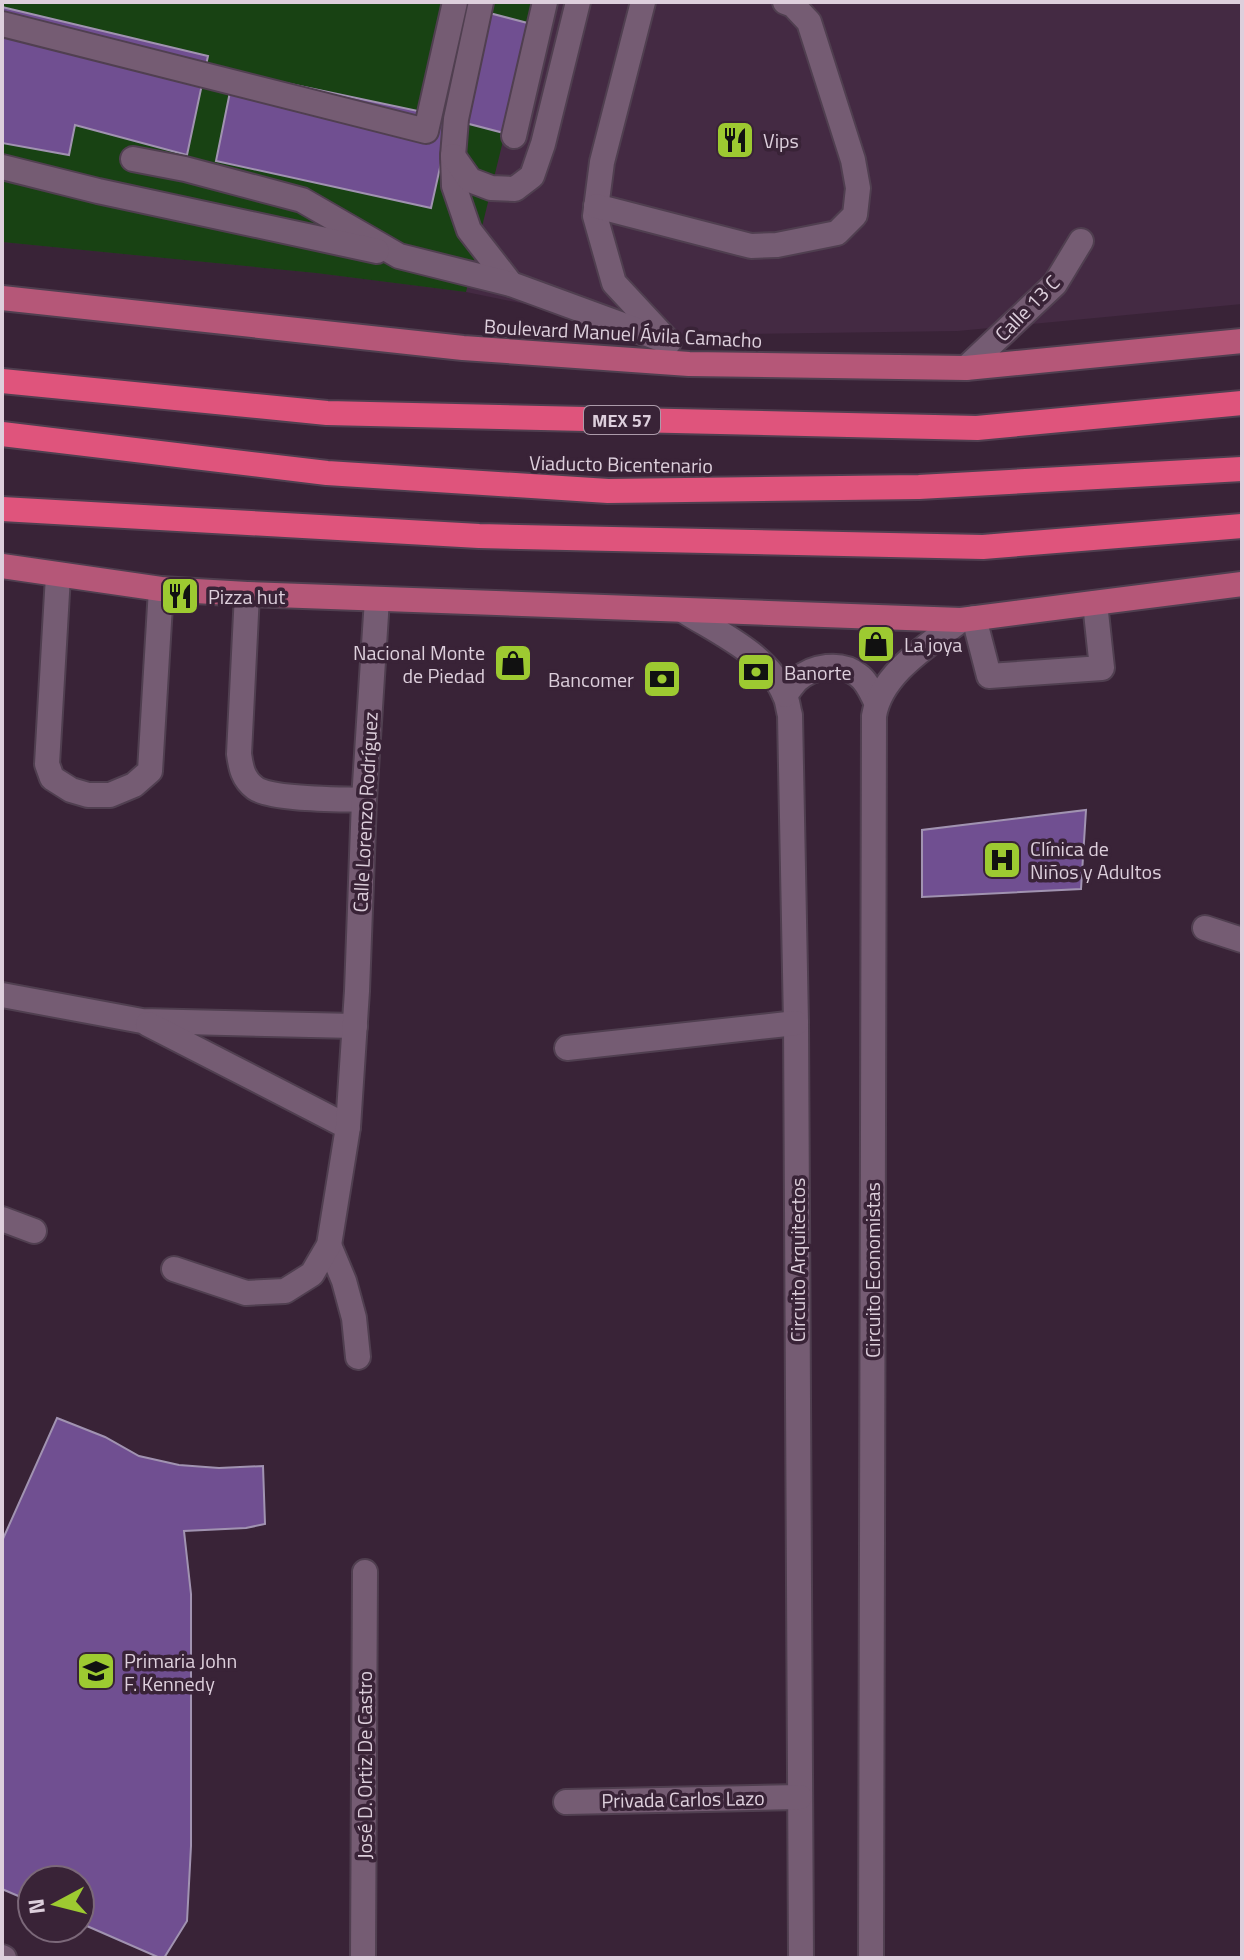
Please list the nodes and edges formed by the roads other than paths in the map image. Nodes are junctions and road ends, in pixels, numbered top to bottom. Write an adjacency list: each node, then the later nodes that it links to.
1 (455, 2): 9 (street)
2 (481, 2): 11 (street)
3 (545, 2): 10 (street)
4 (578, 2): 11 (street)
5 (643, 2): 14 (street)
6 (785, 2): 7 (street)
7 (806, 12): 14 (street)
8 (2, 24): 9 (street)
9 (426, 131): 11 (street)
10 (514, 136)
11 (454, 147): 17 (street)
12 (133, 159): 16 (street)
13 (2, 167): 16 (street)
14 (596, 206): 20 (street)
15 (1081, 241): 22 (street, Calle 13 C)
16 (399, 256): 17 (street)
17 (511, 284): 20 (street)
18 (2, 298): 21 (main road, Boulevard Manuel Ávila Camacho)
19 (1242, 341): 22 (main road, Boulevard Manuel Ávila Camacho)
20 (669, 342): 21 (street)
21 (689, 364): 22 (main road, Boulevard Manuel Ávila Camacho)
22 (966, 368)
23 (2, 381): 24 (highway, MEX 57)
24 (1242, 403)
25 (2, 434): 26 (highway, Viaducto Bicentenario)
26 (1242, 469)
27 (2, 509): 28 (highway)
28 (1242, 526)
29 (2, 566): 30 (main road)
30 (58, 576): 32 (main road); 32 (street)
31 (1242, 584): 35 (main road)
32 (161, 589): 33 (main road)
33 (247, 594): 34 (main road); 40 (street)
34 (377, 599): 36 (main road); 40 (street, Calle Lorenzo Rodríguez)
35 (1095, 603): 37 (main road); 37 (street)
36 (684, 611): 37 (main road); 38 (street, Circuito Arquitectos)
37 (968, 619): 39 (street)
38 (785, 695): 39 (street); 45 (street, Circuito Arquitectos)
39 (876, 702): 59 (street, Circuito Economistas)
40 (364, 800): 46 (street, Calle Lorenzo Rodríguez)
41 (1205, 928): 42 (street)
42 (1242, 940)
43 (2, 995): 44 (street)
44 (142, 1021): 46 (street); 48 (street)
45 (796, 1023): 47 (street); 55 (street, Circuito Arquitectos)
46 (355, 1026): 48 (street, Calle Lorenzo Rodríguez)
47 (567, 1048)
48 (348, 1127): 51 (street, Calle Lorenzo Rodríguez)
49 (2, 1219): 50 (street)
50 (34, 1231)
51 (329, 1245): 52 (street, Calle Lorenzo Rodríguez); 53 (street)
52 (174, 1269)
53 (358, 1357)
54 (365, 1572): 57 (street, José D. Ortiz De Castro)
55 (800, 1797): 56 (street, Privada Carlos Lazo); 58 (street, Circuito Arquitectos)
56 (566, 1802)
57 (363, 1958)
58 (801, 1958)
59 (871, 1958)

